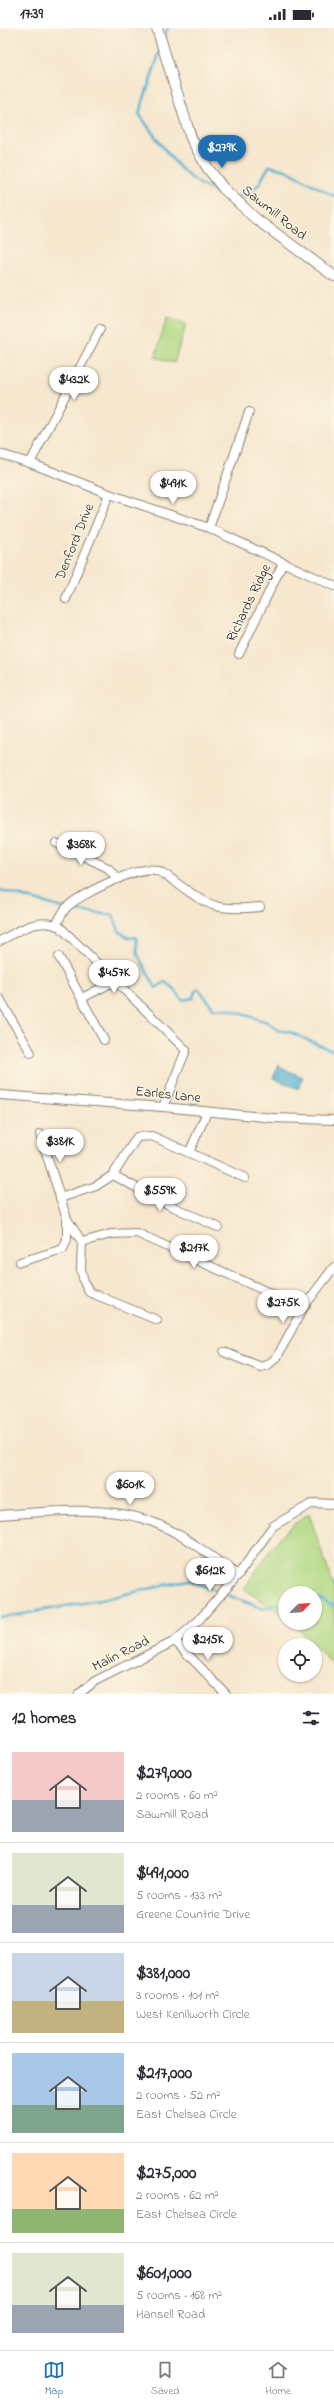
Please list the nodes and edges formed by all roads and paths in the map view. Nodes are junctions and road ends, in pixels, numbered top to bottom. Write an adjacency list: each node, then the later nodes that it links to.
1 (157, 28): 2 (street, Sawmill Road)
2 (334, 276)
3 (100, 330): 6 (street)
4 (249, 412): 8 (street)
5 (0, 454): 6 (street)
6 (30, 463): 7 (street)
7 (109, 494): 8 (street); 11 (street, Denford Drive)
8 (209, 528): 9 (street)
9 (283, 562): 10 (street); 12 (street, Richards Ridge)
10 (334, 586)
11 (66, 599)
12 (239, 654)
13 (56, 842): 14 (street)
14 (118, 879): 15 (street); 16 (street)
15 (260, 907)
16 (56, 925): 17 (street); 19 (street)
17 (0, 941)
18 (59, 956): 20 (street)
19 (114, 981): 20 (street); 25 (street)
20 (82, 998): 22 (street)
21 (0, 999): 23 (street)
22 (104, 1040)
23 (30, 1054)
24 (0, 1095): 25 (street, Earles Lane)
25 (163, 1107): 26 (street, Earles Lane)
26 (207, 1112): 27 (street, Earles Lane); 29 (street)
27 (334, 1120)
28 (40, 1134): 32 (street)
29 (189, 1153): 30 (street); 31 (street)
30 (113, 1175): 32 (street); 34 (street)
31 (245, 1178)
32 (60, 1198): 33 (street)
33 (67, 1219): 35 (street); 36 (street)
34 (218, 1227)
35 (82, 1242): 38 (street); 39 (street)
36 (20, 1262)
37 (334, 1267): 38 (street)
38 (304, 1308): 40 (street)
39 (157, 1320)
40 (224, 1352)
41 (334, 1504): 43 (street, Malin Road)
42 (0, 1515): 43 (street)
43 (238, 1575): 44 (street, Malin Road)
44 (175, 1641): 45 (street, Malin Road); 46 (street)
45 (79, 1694)
46 (226, 1694)

